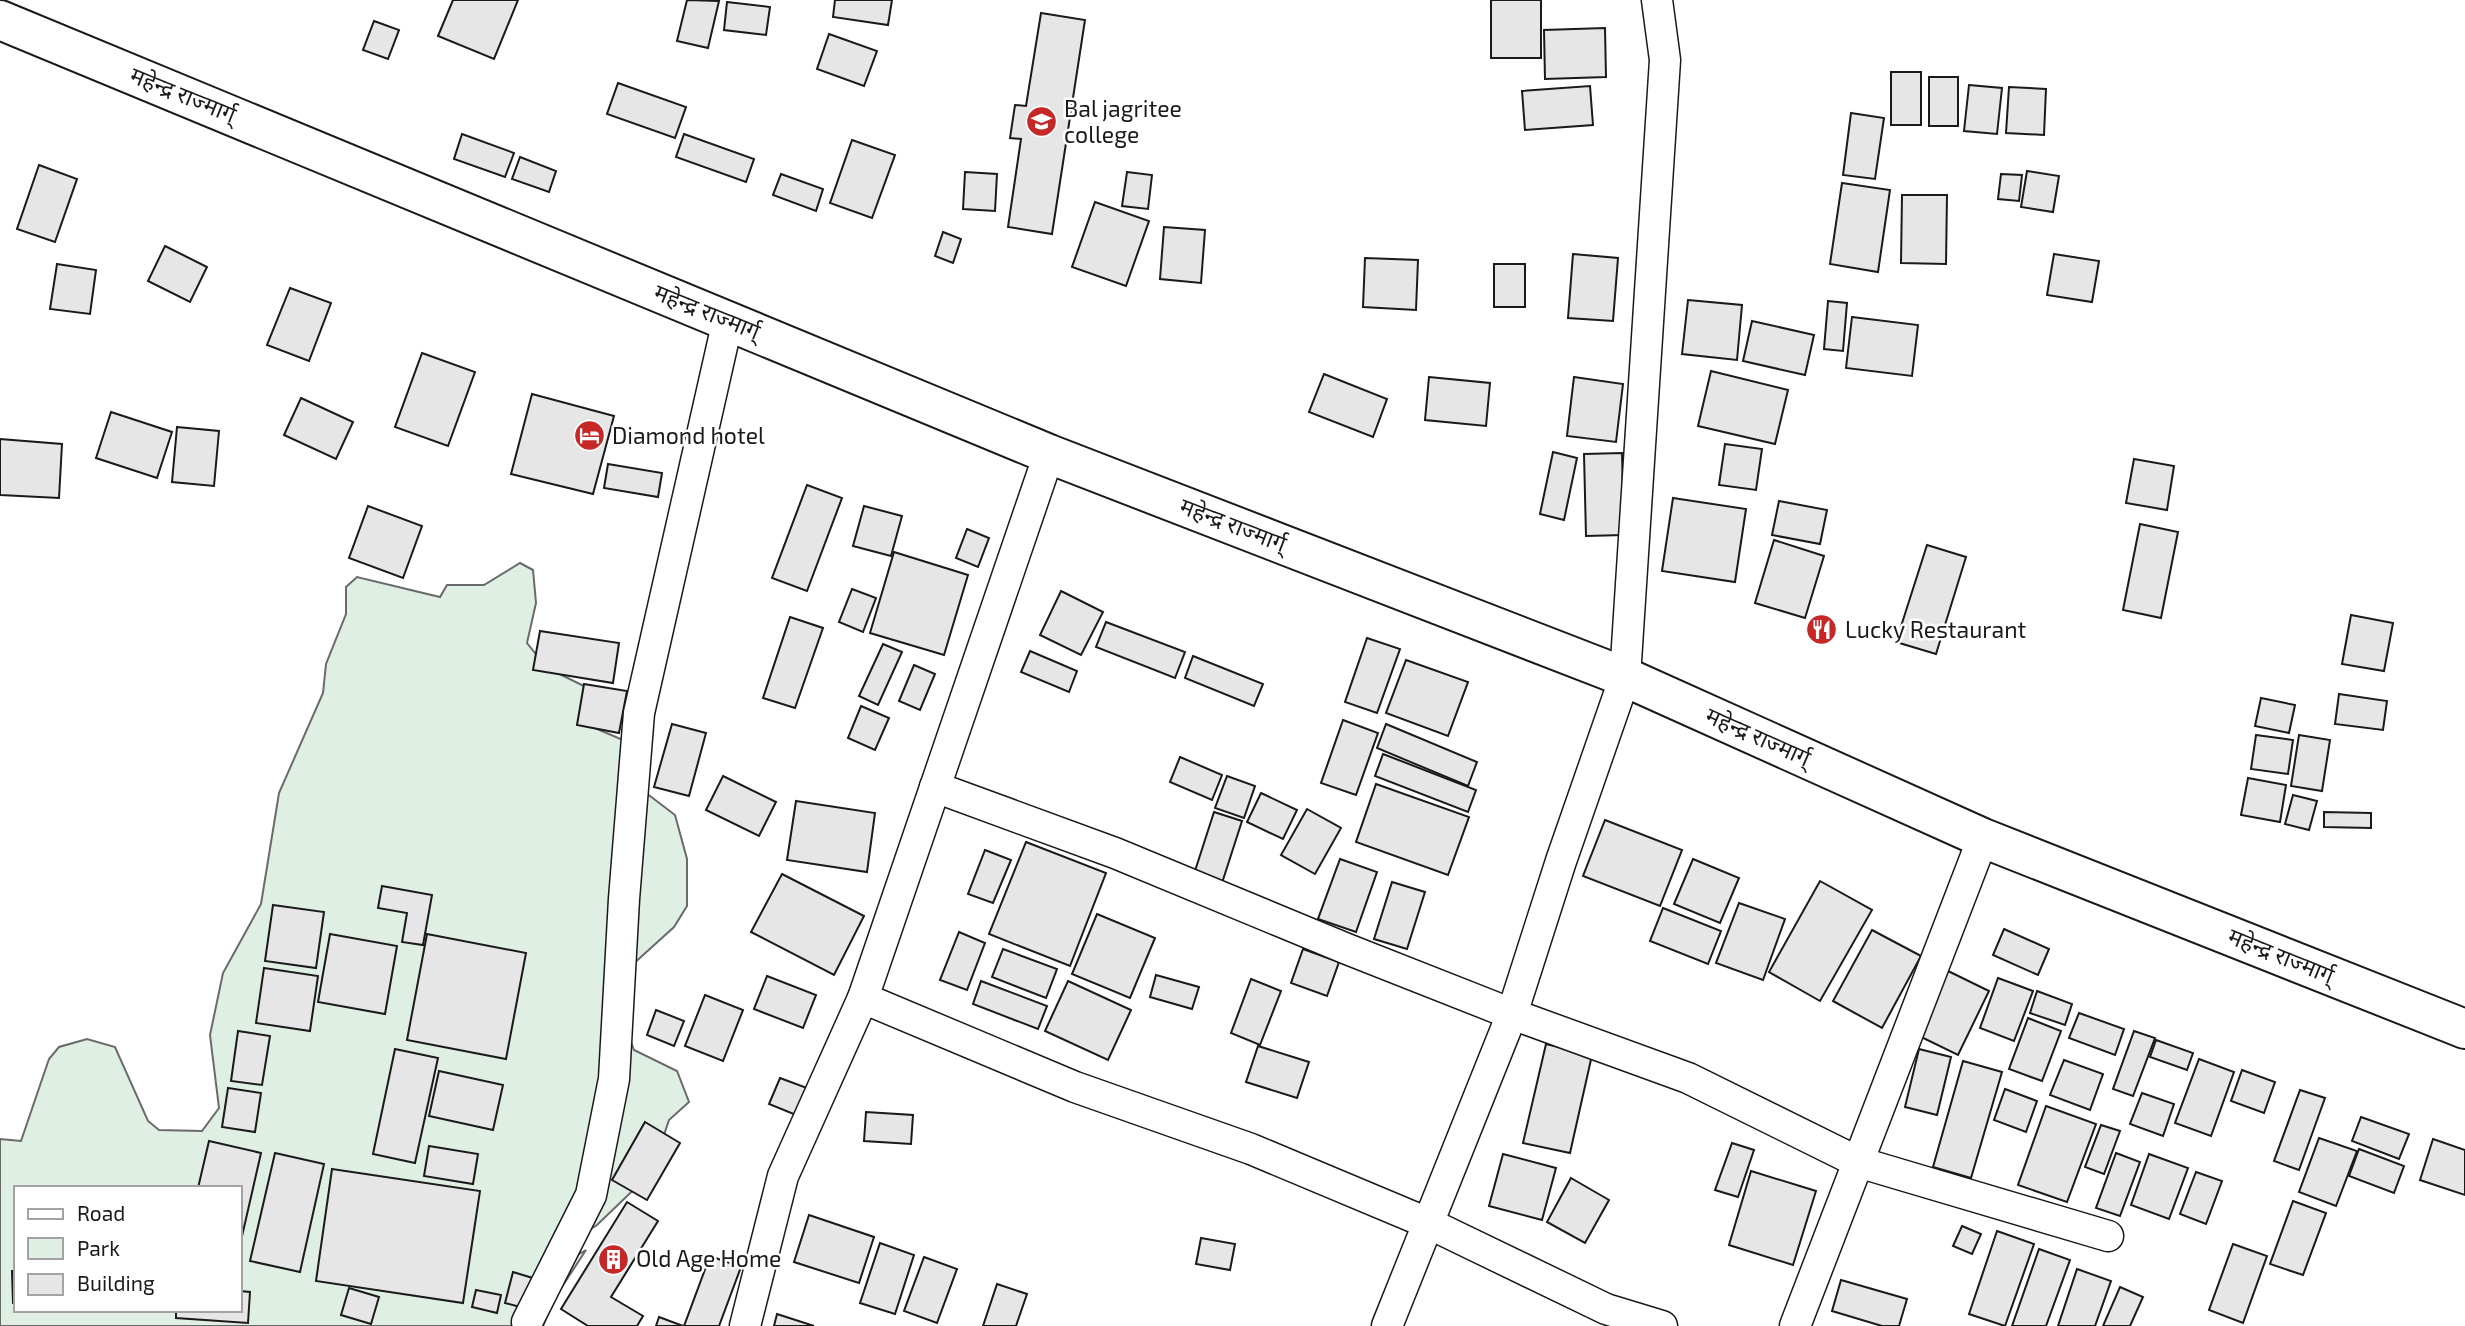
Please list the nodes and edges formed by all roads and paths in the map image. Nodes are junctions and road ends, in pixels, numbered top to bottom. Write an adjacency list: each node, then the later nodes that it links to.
1 (1657, 0): 5 (street)
2 (0, 20): 3 (highway, महेन्द्र राज्मार्ग्)
3 (728, 320): 4 (highway, महेन्द्र राज्मार्ग्); 14 (street)
4 (1049, 454): 5 (highway, महेन्द्र राज्मार्ग्); 6 (street)
5 (1625, 677): 7 (highway, महेन्द्र राज्मार्ग्); 9 (street)
6 (935, 787): 8 (street); 9 (street)
7 (1983, 838): 10 (highway, महेन्द्र राज्मार्ग्); 11 (street)
8 (863, 998): 12 (street); 15 (street)
9 (1512, 1014): 11 (street); 12 (street)
10 (2465, 1028)
11 (1858, 1162): 13 (street); 18 (street)
12 (1430, 1224): 16 (street); 17 (street)
13 (2108, 1236)
14 (527, 1322)
15 (745, 1326)
16 (1387, 1326)
17 (1662, 1326)
18 (1795, 1326)

